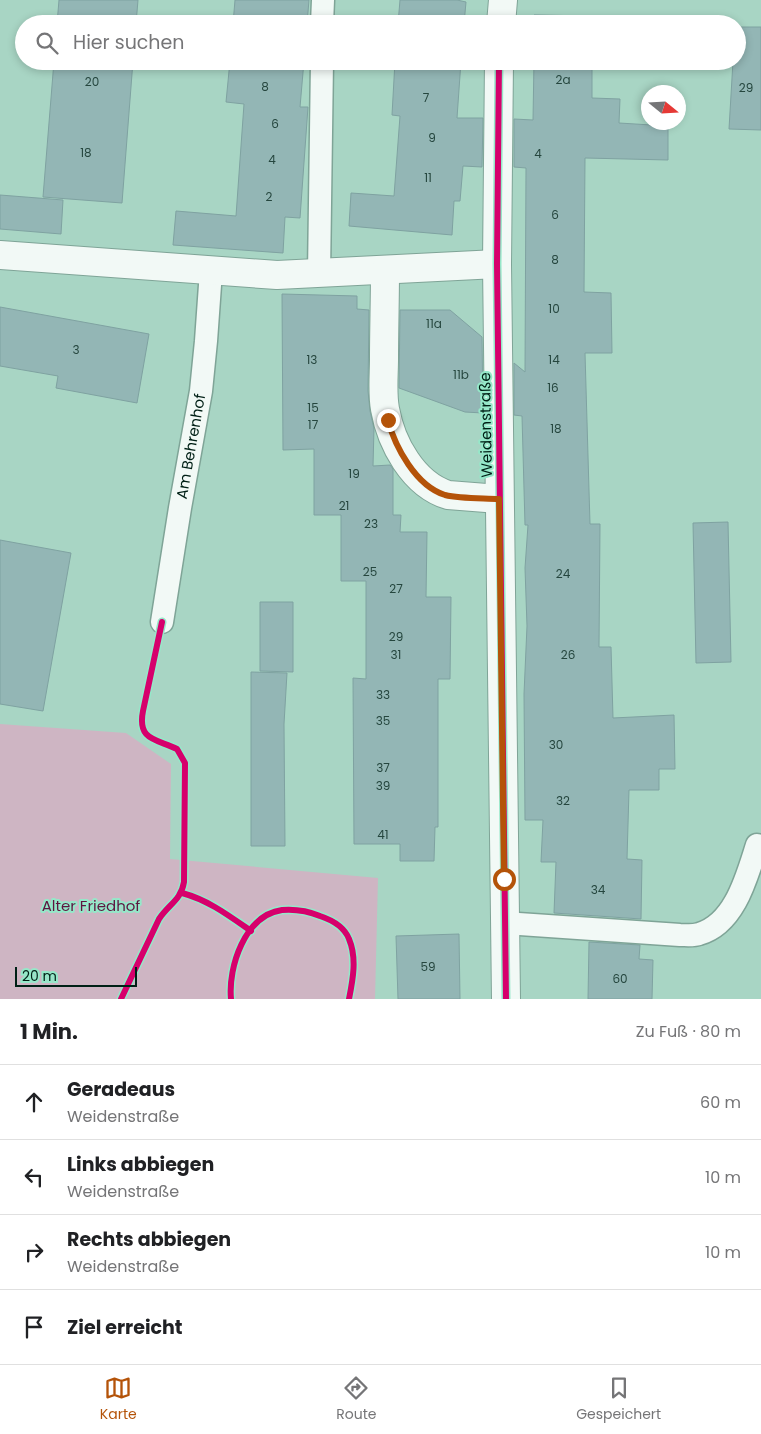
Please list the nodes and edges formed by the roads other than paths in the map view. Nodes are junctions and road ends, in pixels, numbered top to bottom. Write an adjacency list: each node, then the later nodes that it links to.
1 (323, 0): 3 (lane)
2 (503, 0): 4 (street)
3 (322, 15)
4 (502, 15)
5 (322, 70): 11 (lane)
6 (499, 70): 8 (street, Weidenstraße)
7 (0, 255): 10 (street)
8 (496, 264): 9 (street); 12 (street, Weidenstraße)
9 (385, 270): 11 (street); 12 (street, Weidenstraße)
10 (211, 271): 11 (street); 13 (lane, Am Behrenhof)
11 (319, 274)
12 (499, 499): 15 (street, Weidenstraße)
13 (162, 622)
14 (757, 845): 15 (lane)
15 (505, 923): 16 (street, Weidenstraße)
16 (506, 999)

